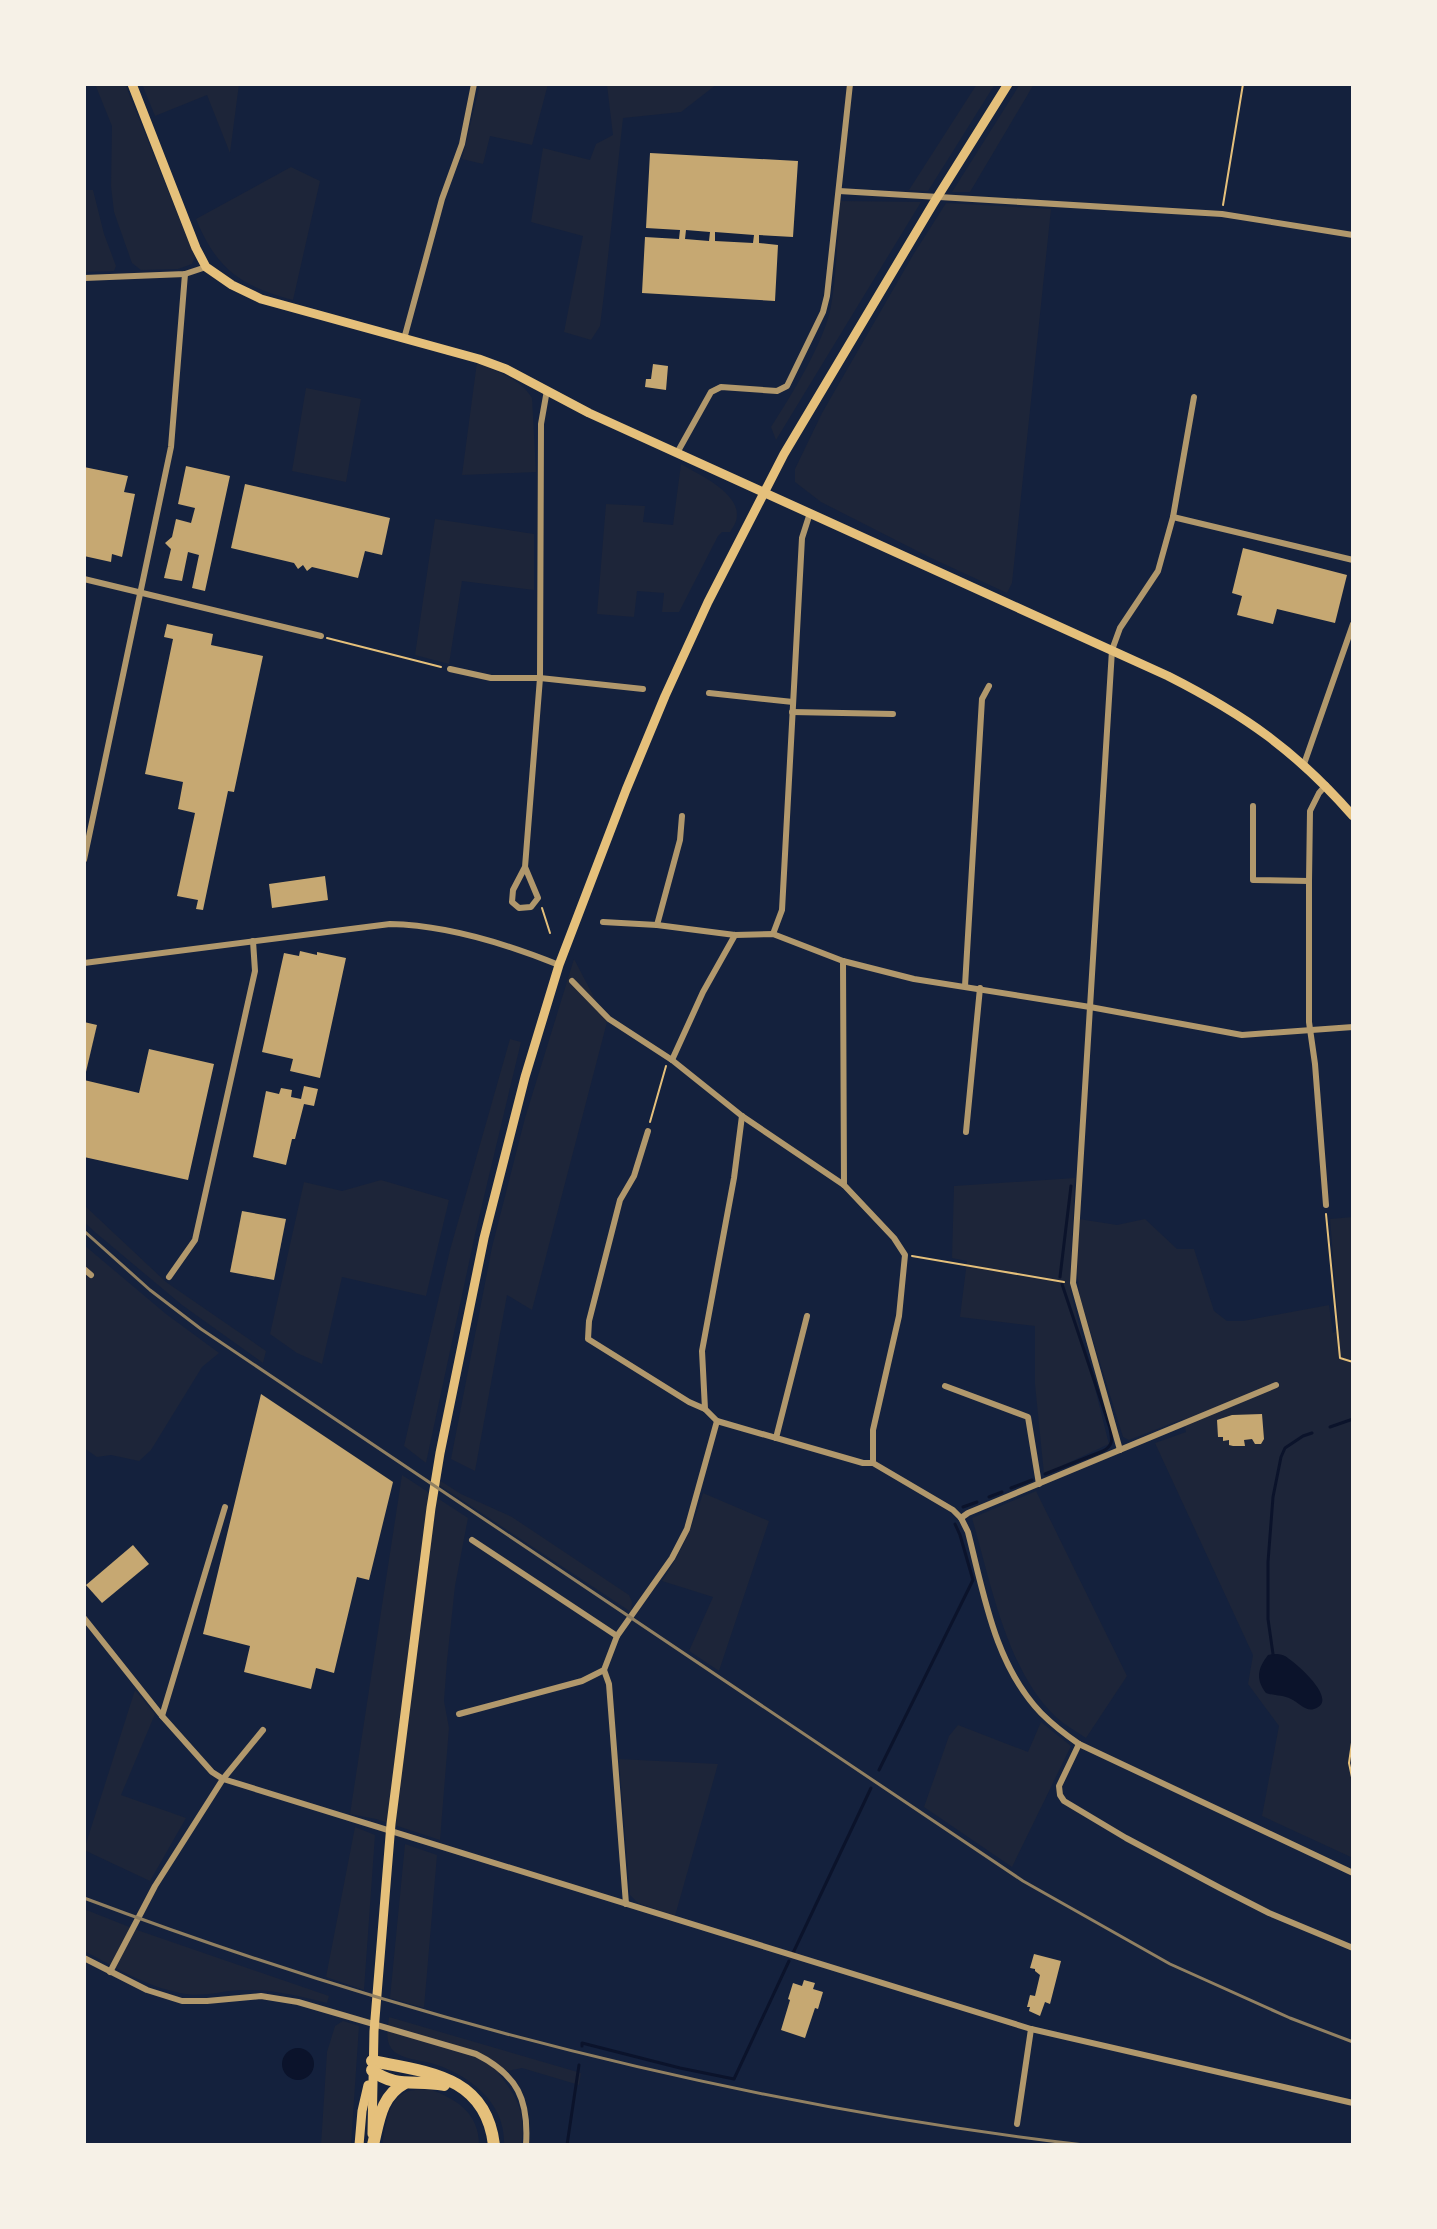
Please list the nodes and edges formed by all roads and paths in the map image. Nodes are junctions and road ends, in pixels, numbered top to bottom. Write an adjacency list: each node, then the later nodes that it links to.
1 (132, 84): 9 (main road)
2 (474, 84): 12 (street)
3 (850, 84): 6 (street)
4 (1008, 84): 16 (main road)
5 (1243, 84): 7 (path)
6 (839, 191): 7 (street); 15 (street)
7 (1222, 214): 8 (street)
8 (1353, 235)
9 (206, 267): 10 (street); 12 (main road)
10 (185, 274): 11 (street); 21 (street)
11 (84, 278)
12 (404, 339): 13 (main road)
13 (547, 390): 15 (main road); 26 (street)
14 (1194, 397): 18 (street)
15 (677, 453): 16 (main road)
16 (764, 491): 17 (main road); 50 (main road)
17 (810, 512): 24 (main road); 30 (street)
18 (1173, 517): 19 (street); 24 (street)
19 (1353, 560)
20 (84, 579): 21 (street)
21 (139, 594): 23 (street); 38 (street)
22 (1353, 624): 33 (street)
23 (321, 636): 25 (path)
24 (1112, 650): 33 (main road); 54 (street)
25 (450, 669): 26 (street)
26 (540, 678): 28 (street); 39 (street)
27 (989, 686): 52 (street)
28 (643, 689)
29 (709, 693): 30 (street)
30 (793, 702): 31 (street)
31 (792, 712): 32 (street); 45 (street)
32 (893, 714)
33 (1304, 764): 34 (main road)
34 (1326, 785): 37 (main road); 40 (street)
35 (1253, 806): 40 (street)
36 (682, 816): 43 (street)
37 (1353, 816)
38 (84, 860)
39 (525, 867): 41 (street); 41 (street)
40 (1309, 881): 56 (street)
41 (538, 898): 44 (path)
42 (603, 922): 43 (street)
43 (657, 925): 46 (street)
44 (550, 933)
45 (773, 934): 46 (street); 48 (street)
46 (735, 935): 57 (street)
47 (253, 941): 49 (street); 50 (street); 66 (street)
48 (843, 961): 52 (street); 61 (street)
49 (84, 963)
50 (559, 965): 97 (main road)
51 (572, 981): 57 (street)
52 (965, 986): 53 (street)
53 (980, 988): 54 (street); 60 (street)
54 (1090, 1007): 56 (street); 67 (street)
55 (1353, 1027): 56 (street)
56 (1310, 1030): 62 (street)
57 (670, 1059): 58 (street); 59 (path)
58 (742, 1116): 61 (street); 72 (street)
59 (648, 1131): 72 (street)
60 (966, 1132)
61 (844, 1185): 63 (street)
62 (1326, 1205): 69 (path)
63 (905, 1255): 67 (path); 76 (street)
64 (84, 1269): 65 (street)
65 (91, 1275)
66 (169, 1277)
67 (1073, 1283): 75 (street)
68 (807, 1316): 74 (street)
69 (1353, 1362)
70 (1276, 1385): 75 (street)
71 (945, 1386): 77 (street)
72 (705, 1409): 73 (street)
73 (717, 1421): 74 (street); 82 (street)
74 (776, 1438): 76 (street)
75 (1120, 1450): 77 (street)
76 (873, 1463): 79 (street)
77 (1039, 1484): 79 (street)
78 (225, 1507): 85 (street)
79 (961, 1518): 88 (street)
80 (472, 1540): 82 (street)
81 (84, 1618): 85 (street)
82 (617, 1636): 83 (street)
83 (604, 1670): 84 (street); 92 (street)
84 (459, 1714)
85 (162, 1716): 89 (street)
86 (263, 1730): 89 (street)
87 (1353, 1736): 90 (path)
88 (1079, 1744): 91 (street); 93 (street)
89 (223, 1779): 92 (street); 95 (street)
90 (1353, 1782)
91 (1353, 1873)
92 (626, 1904): 96 (street)
93 (1353, 1948)
94 (84, 1958): 95 (street)
95 (110, 1972): 105 (street)
96 (1031, 2029): 99 (street); 100 (street)
97 (372, 2066): 98 (highway); 101 (main road); 102 (main road); 104 (highway)
98 (405, 2083): 102 (highway); 103 (highway)
99 (1353, 2103)
100 (1017, 2124)
101 (359, 2145)
102 (373, 2145)
103 (488, 2145)
104 (494, 2145)
105 (526, 2145)

